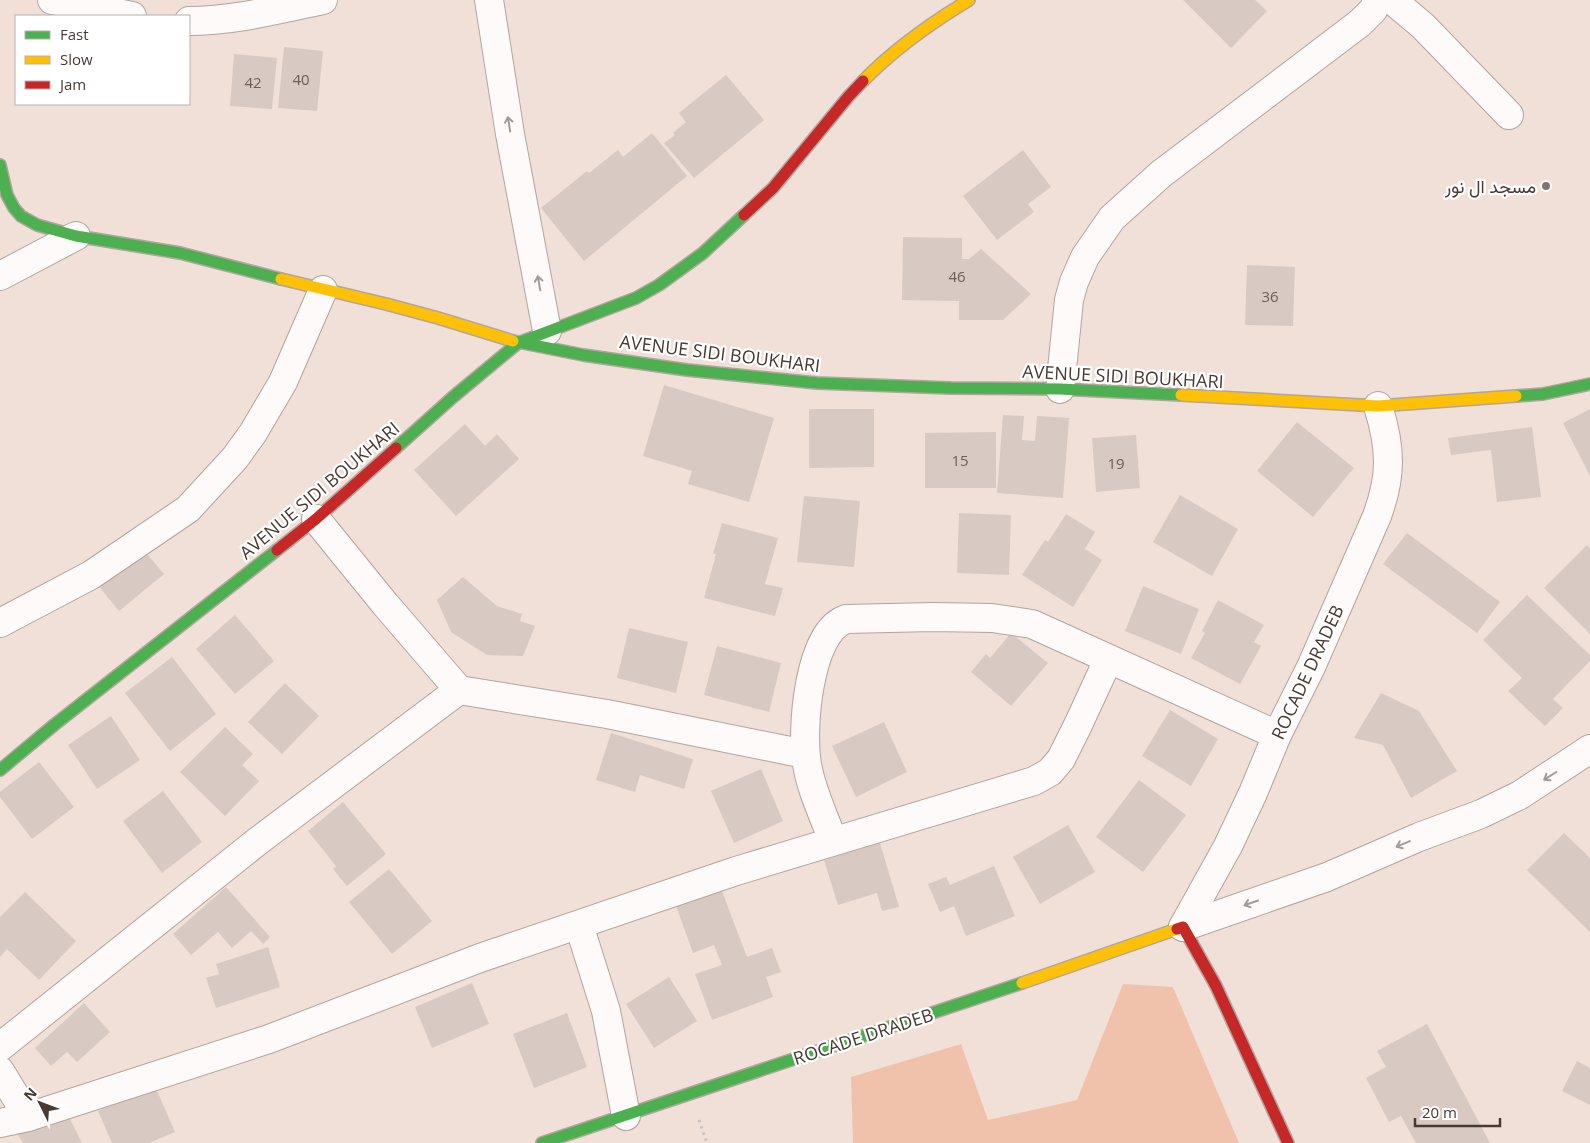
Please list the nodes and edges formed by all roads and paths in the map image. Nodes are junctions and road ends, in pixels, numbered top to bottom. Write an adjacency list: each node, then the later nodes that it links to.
1 (52, 0): 7 (street)
2 (323, 0): 8 (street)
3 (489, 0): 15 (street, one-way to 3)
4 (969, 0): 15 (street)
5 (1378, 0): 18 (street)
6 (1392, 0): 9 (street)
7 (127, 15)
8 (190, 20)
9 (1510, 115)
10 (0, 165): 11 (street)
11 (3, 195): 12 (street)
12 (76, 236): 13 (street); 14 (street)
13 (0, 276)
14 (323, 290): 16 (street); 21 (street)
15 (547, 331): 16 (street)
16 (518, 343): 18 (street, AVENUE SIDI BOUKHARI); 20 (street, AVENUE SIDI BOUKHARI)
17 (1590, 384): 19 (street, AVENUE SIDI BOUKHARI)
18 (1060, 389): 19 (street, AVENUE SIDI BOUKHARI)
19 (1378, 406): 24 (street, ROCADE DRADEB)
20 (316, 519): 23 (street); 27 (street, AVENUE SIDI BOUKHARI)
21 (0, 623)
22 (1108, 660): 24 (street); 26 (street); 28 (street)
23 (459, 690): 26 (street); 31 (street)
24 (1277, 735): 30 (street, ROCADE DRADEB)
25 (1590, 749): 30 (street, ROCADE DRADEB, one-way to 30)
26 (805, 754): 28 (street)
27 (0, 770)
28 (833, 841): 29 (street)
29 (579, 925): 33 (street); 34 (street)
30 (1183, 927): 33 (street, ROCADE DRADEB); 37 (street)
31 (0, 1047)
32 (0, 1071): 34 (street)
33 (626, 1116): 36 (street, ROCADE DRADEB)
34 (28, 1117): 35 (street)
35 (0, 1123)
36 (542, 1143)
37 (1288, 1143)

